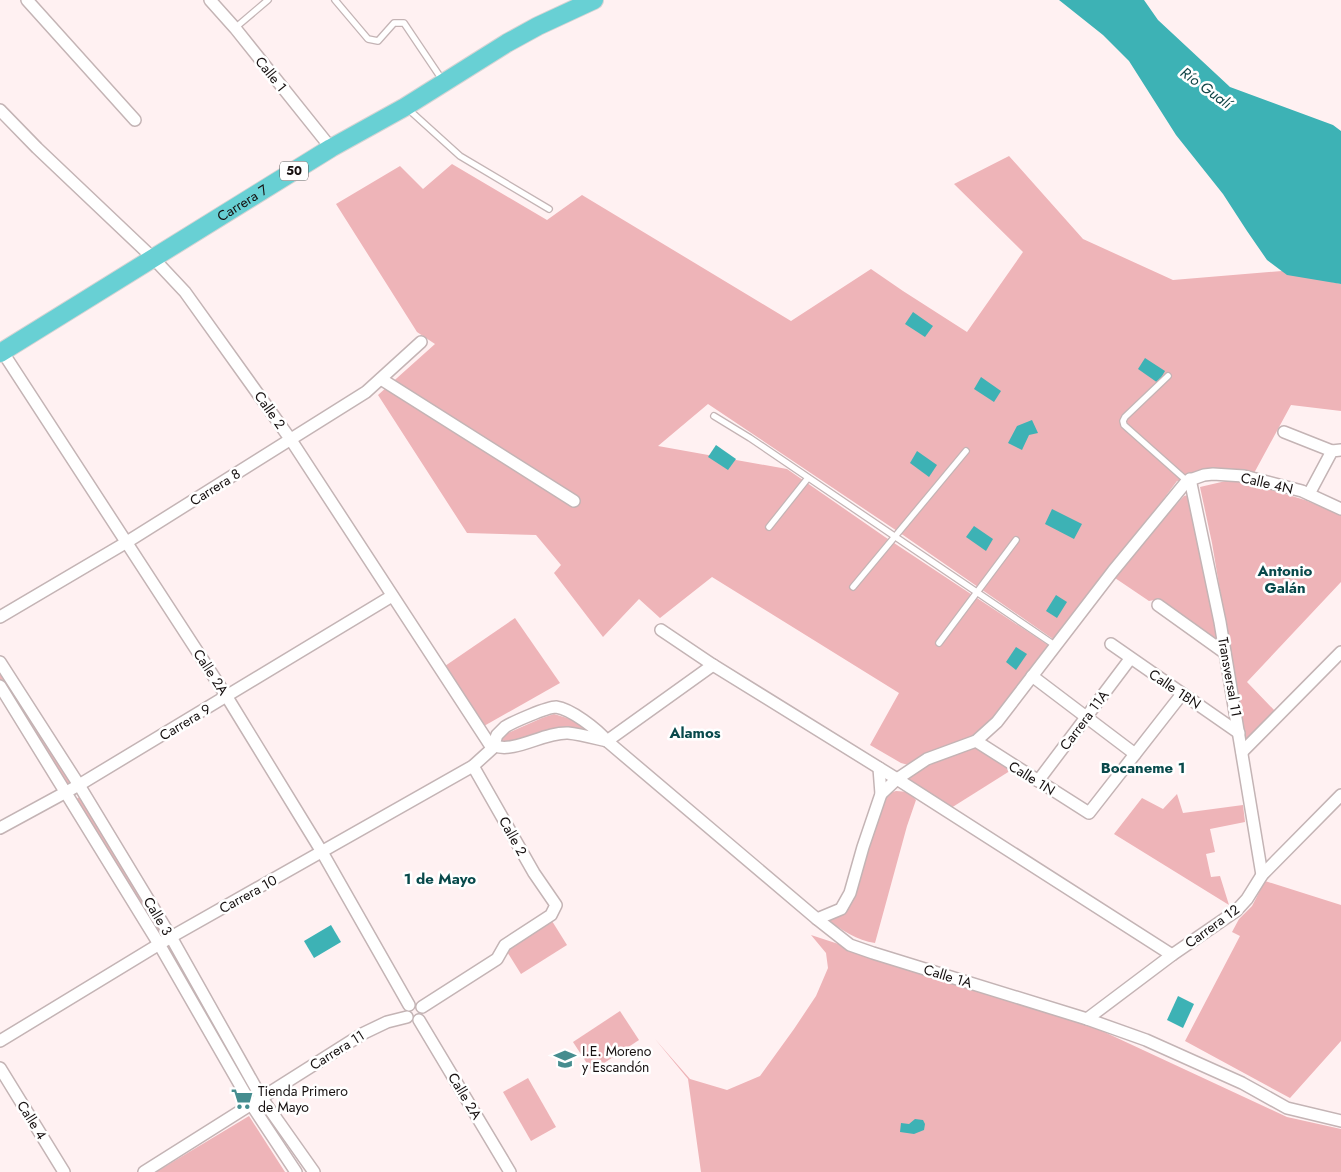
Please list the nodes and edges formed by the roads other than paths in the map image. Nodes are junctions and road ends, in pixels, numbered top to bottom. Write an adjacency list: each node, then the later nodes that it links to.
1 (27, 0): 10 (street)
2 (210, 0): 6 (street, Calle 1)
3 (268, 0): 6 (lane)
4 (335, 0): 7 (lane)
5 (594, 0): 7 (highway, Carrera 7 / 50)
6 (234, 28): 11 (street, Calle 1)
7 (444, 82): 8 (highway, Carrera 7 / 50)
8 (405, 106): 11 (highway, Carrera 7 / 50); 12 (lane)
9 (0, 110): 13 (street, Calle 2)
10 (135, 120)
11 (332, 148): 13 (highway, Carrera 7 / 50)
12 (549, 209)
13 (154, 259): 15 (highway, Carrera 7 / 50); 20 (street, Calle 2)
14 (421, 342): 17 (street, Carrera 8)
15 (1, 351): 31 (street, Calle 2A)
16 (1168, 376): 24 (lane)
17 (381, 379): 20 (street, Carrera 8); 26 (street)
18 (714, 416): 23 (lane)
19 (1284, 432): 21 (street)
20 (291, 440): 31 (street, Carrera 8); 34 (street, Calle 2)
21 (1336, 450): 25 (street)
22 (966, 451): 29 (lane)
23 (808, 478): 28 (lane); 29 (lane)
24 (1188, 480): 25 (street, Calle 4N); 40 (street); 42 (street, Transversal 11)
25 (1309, 494): 27 (street, Calle 4N)
26 (574, 501)
27 (1341, 510)
28 (769, 527)
29 (895, 536): 32 (lane); 33 (lane)
30 (1016, 540): 33 (lane)
31 (127, 542): 36 (street, Carrera 8); 49 (street, Calle 2A)
32 (852, 587)
33 (977, 592): 38 (lane); 40 (lane)
34 (392, 596): 49 (street, Carrera 9); 56 (street, Calle 2)
35 (1158, 605): 42 (street)
36 (0, 617)
37 (661, 630): 45 (street)
38 (940, 643)
39 (1111, 644): 43 (street, Calle 1BN)
40 (1056, 646): 46 (street)
41 (1341, 652): 57 (street)
42 (1225, 653): 53 (street, Transversal 11)
43 (1130, 659): 48 (street, Calle 1BN); 52 (street, Carrera 11A)
44 (0, 662): 50 (street, Calle 3)
45 (713, 665): 54 (street); 60 (street)
46 (1032, 676): 52 (street); 55 (street)
47 (0, 686): 51 (street, Calle 3)
48 (1182, 694): 53 (street, Calle 1BN); 58 (street)
49 (227, 697): 63 (street, Carrera 9); 68 (street, Calle 2A)
50 (29, 707): 51 (street); 63 (street, Calle 3)
51 (18, 715): 64 (street, Calle 3)
52 (1087, 716): 58 (street); 62 (street, Carrera 11A)
53 (1239, 733): 57 (street, Transversal 11)
54 (607, 741): 56 (street); 56 (street, Carrera 10); 72 (street, Calle 1A)
55 (976, 741): 61 (street); 62 (street, Calle 1N)
56 (493, 747): 59 (street, Carrera 10)
57 (1242, 752): 71 (street, Transversal 11)
58 (1136, 754): 62 (street, Calle 1N)
59 (474, 766): 68 (street, Carrera 10); 77 (street, Calle 2)
60 (879, 768): 61 (street); 65 (street)
61 (897, 779): 65 (street); 75 (street)
62 (1038, 781)
63 (79, 785): 64 (street, Carrera 9); 69 (street, Calle 3)
64 (66, 792): 67 (street, Carrera 9); 70 (street, Calle 3)
65 (881, 794): 72 (street)
66 (1341, 795): 71 (street, Carrera 12)
67 (0, 828)
68 (322, 852): 73 (street, Carrera 10); 76 (street, Calle 2A)
69 (122, 857): 70 (street); 73 (street, Calle 3)
70 (110, 865): 74 (street, Calle 3)
71 (1262, 876): 75 (street, Carrera 12)
72 (817, 920): 80 (street, Calle 1A)
73 (171, 937): 74 (street, Carrera 10); 78 (street, Calle 3)
74 (158, 944): 82 (street, Calle 3); 83 (street, Carrera 10)
75 (1172, 955): 80 (street, Carrera 12)
76 (409, 1004): 77 (street); 79 (street)
77 (422, 1007): 81 (street)
78 (214, 1013): 82 (street); 85 (street, Calle 3)
79 (407, 1017): 81 (street); 85 (street, Carrera 11)
80 (1087, 1019): 87 (street, Calle 1A)
81 (419, 1020): 92 (street, Calle 2A)
82 (203, 1021): 86 (street, Calle 3)
83 (0, 1041)
84 (0, 1068): 88 (street, Calle 4)
85 (262, 1097): 86 (street, Carrera 11); 91 (street, Calle 3)
86 (251, 1104): 89 (street, Carrera 11); 90 (street, Calle 3)
87 (1341, 1121)
88 (64, 1172)
89 (144, 1172)
90 (296, 1172)
91 (314, 1172)
92 (510, 1172)

